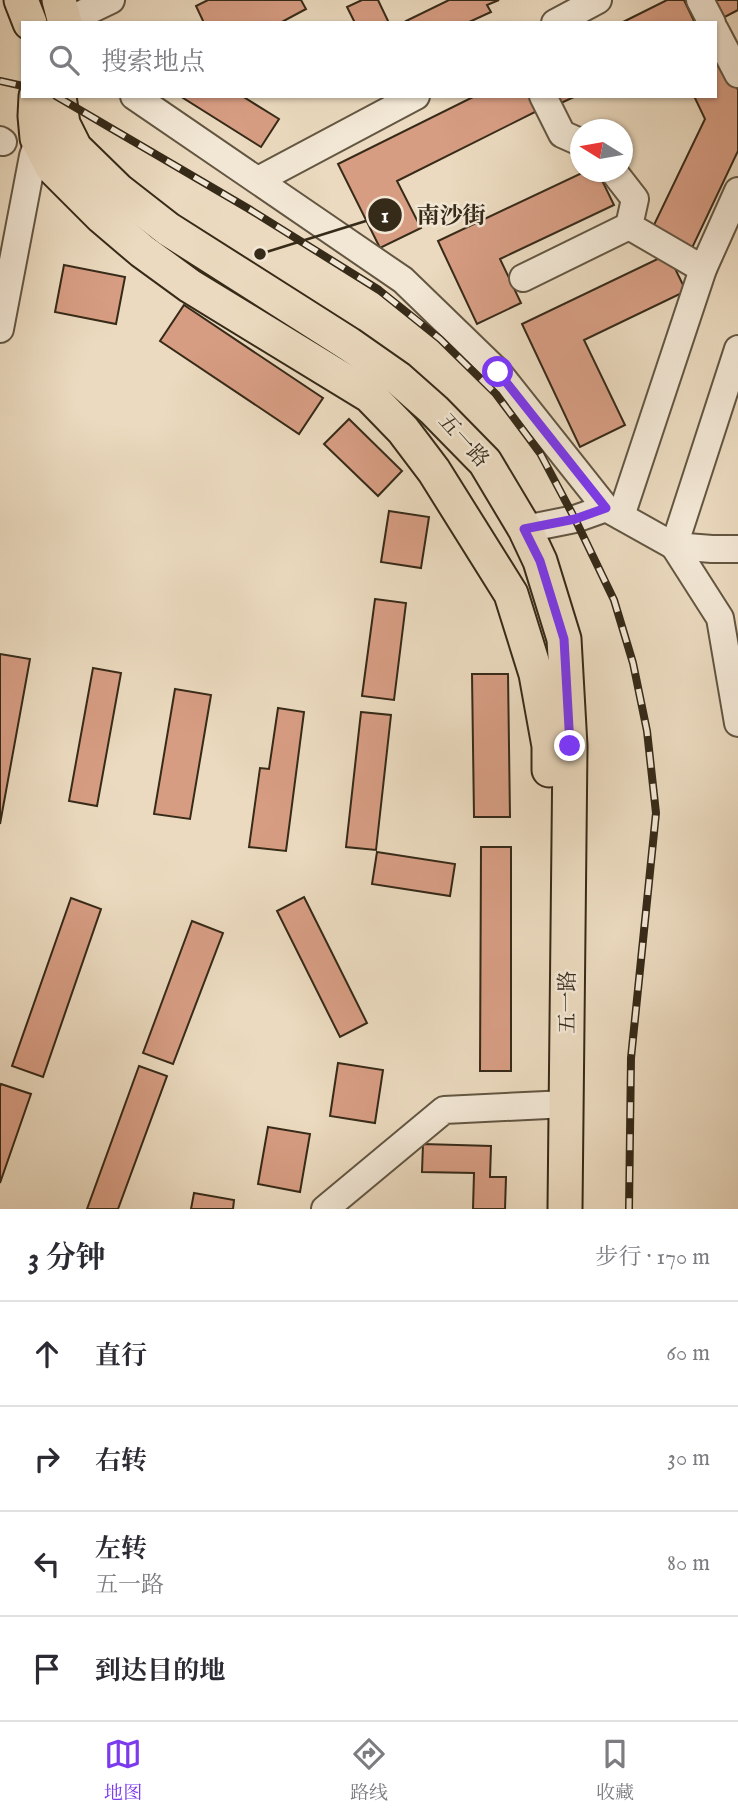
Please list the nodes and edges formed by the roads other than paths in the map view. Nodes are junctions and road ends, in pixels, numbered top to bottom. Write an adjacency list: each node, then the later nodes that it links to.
1 (21, 0): 6 (main road)
2 (59, 0): 7 (main road)
3 (111, 0): 8 (street)
4 (598, 0): 9 (street)
5 (700, 0): 10 (street)
6 (29, 21)
7 (65, 21)
8 (67, 21)
9 (559, 21)
10 (711, 21)
11 (717, 34): 12 (street)
12 (738, 74)
13 (36, 98): 19 (main road, 五一路)
14 (59, 98): 19 (street)
15 (59, 98): 30 (main road, 五一路)
16 (137, 98): 21 (street)
17 (412, 98): 21 (street)
18 (543, 98): 20 (street)
19 (37, 138): 27 (street); 34 (main road, 五一路)
20 (570, 138)
21 (258, 180): 29 (street)
22 (622, 182): 24 (street)
23 (738, 191): 25 (street)
24 (629, 226): 25 (street); 26 (street)
25 (703, 269): 29 (street)
26 (523, 278)
27 (1, 320)
28 (738, 349): 31 (street)
29 (614, 512): 30 (street); 31 (street)
30 (524, 529): 34 (main road, 五一路)
31 (674, 546): 32 (street); 33 (street)
32 (738, 549)
33 (738, 723)
34 (555, 1105): 35 (street); 36 (main road, 五一路); 37 (main road, 五一路)
35 (325, 1209)
36 (542, 1209)
37 (565, 1209)

